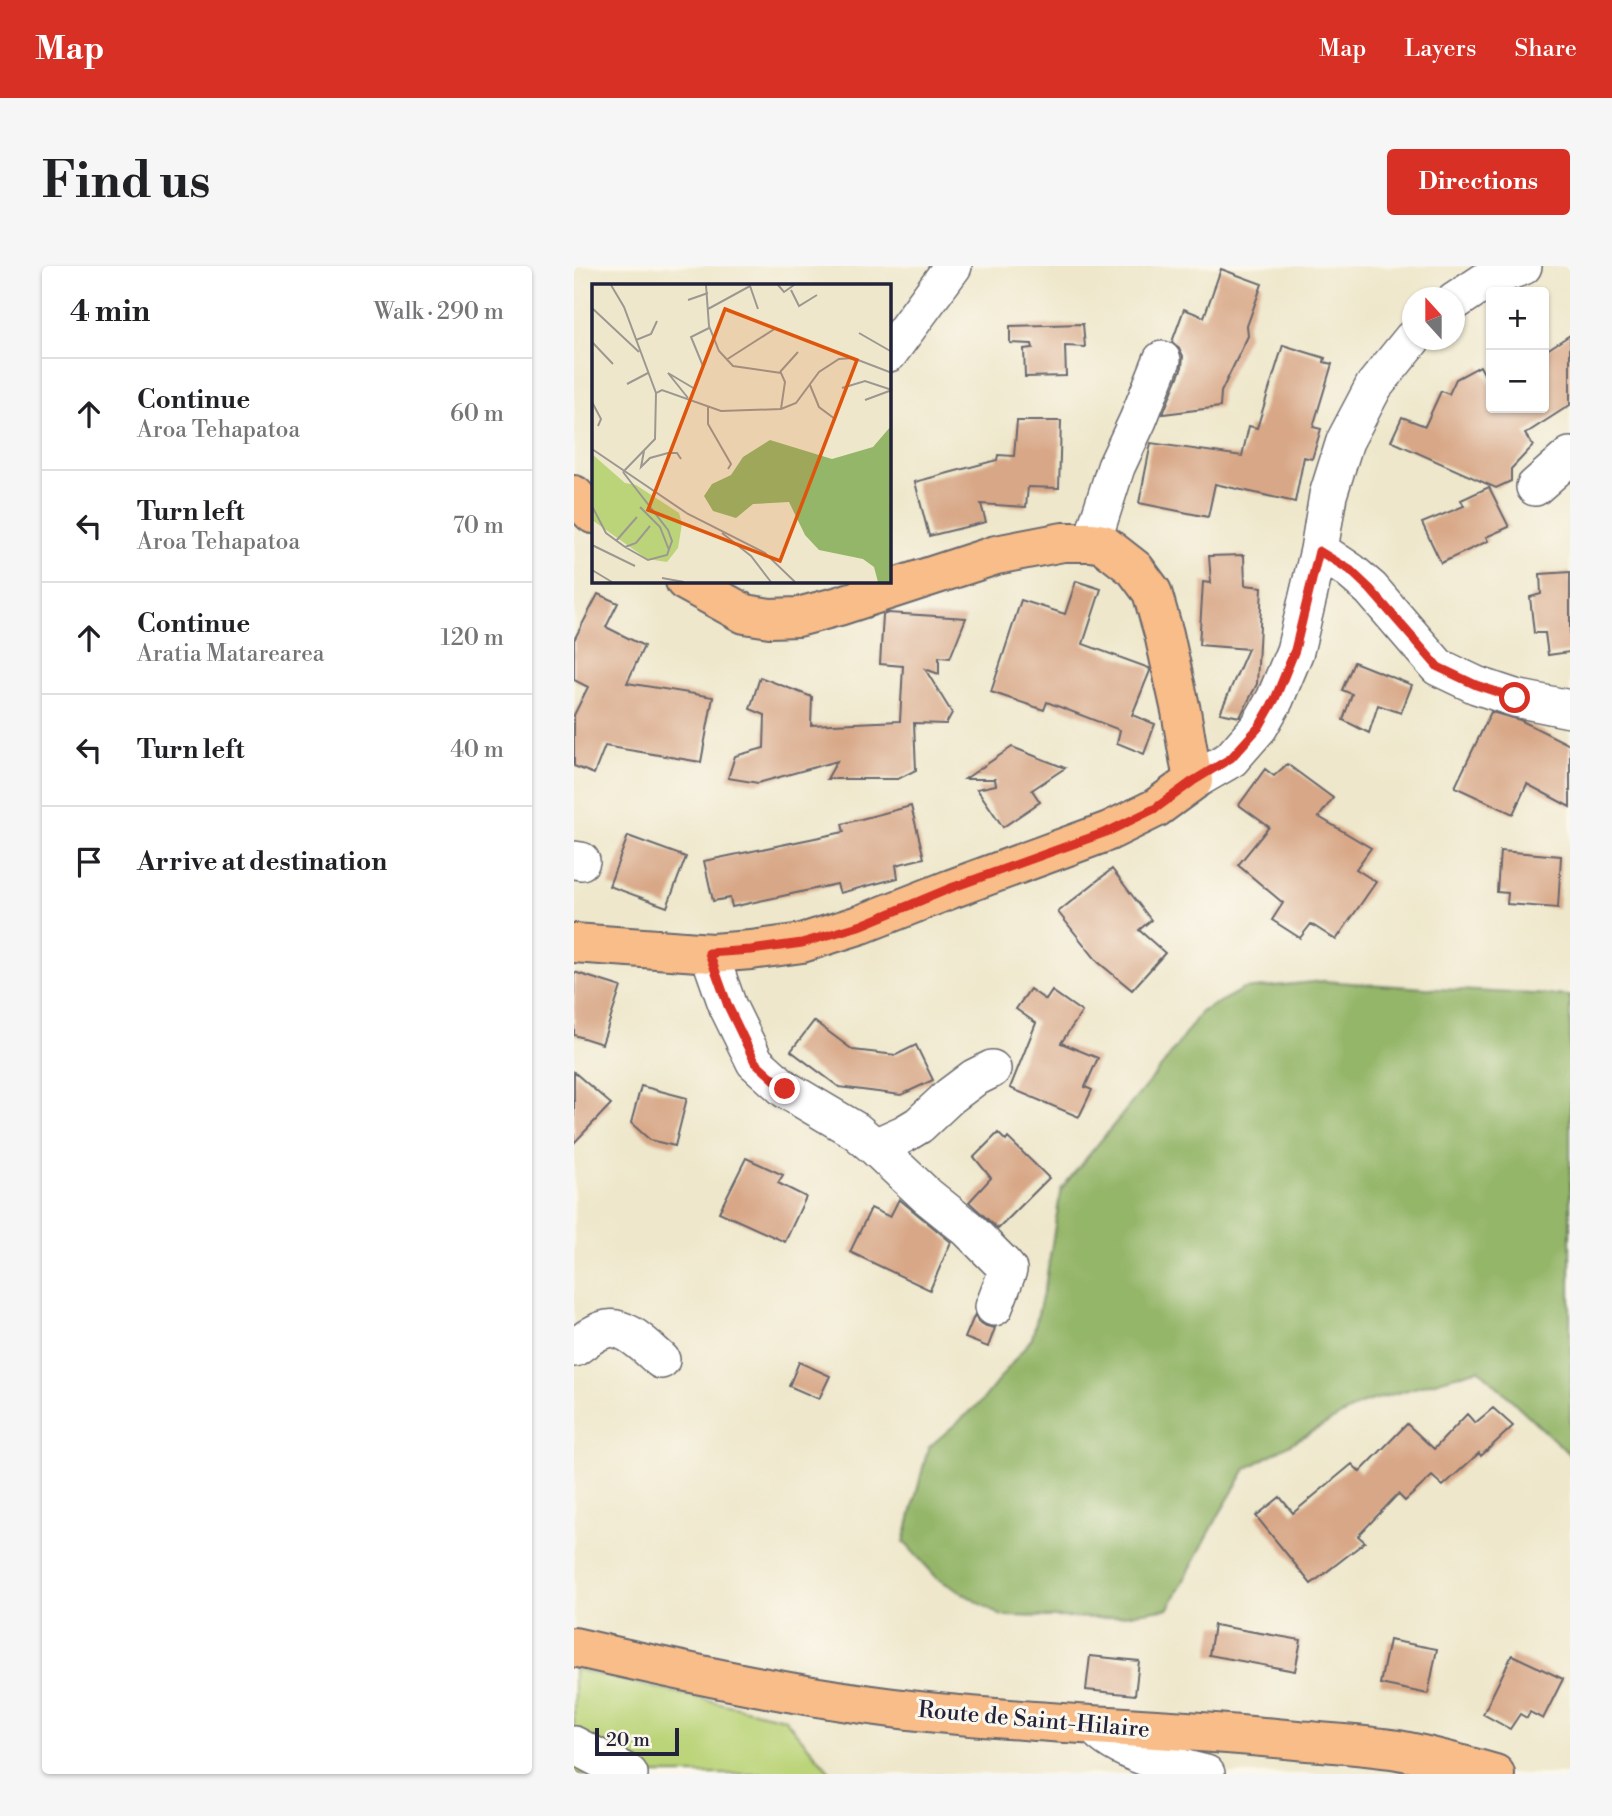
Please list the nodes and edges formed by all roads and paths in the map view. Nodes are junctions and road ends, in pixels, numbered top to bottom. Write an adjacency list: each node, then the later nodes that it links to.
1 (953, 266): 4 (street)
2 (1523, 266): 3 (street)
3 (1465, 295)
4 (891, 350)
5 (1403, 350): 12 (street)
6 (1162, 360): 11 (street)
7 (1570, 456): 8 (street)
8 (1535, 487)
9 (574, 495): 10 (main road)
10 (592, 513)
11 (1092, 542): 13 (main road); 15 (main road)
12 (1319, 551): 14 (street); 15 (street)
13 (706, 586)
14 (1570, 709)
15 (1193, 781): 17 (main road)
16 (574, 943): 17 (main road)
17 (709, 953): 19 (street)
18 (992, 1069): 19 (street)
19 (875, 1147): 20 (street)
20 (994, 1307)
21 (574, 1348): 22 (street)
22 (661, 1360)
23 (574, 1647): 24 (main road, Route de Saint-Hilaire)
24 (1094, 1726): 27 (street); 28 (main road, Route de Saint-Hilaire)
25 (574, 1745): 26 (street)
26 (629, 1774)
27 (1206, 1774)
28 (1495, 1774)

